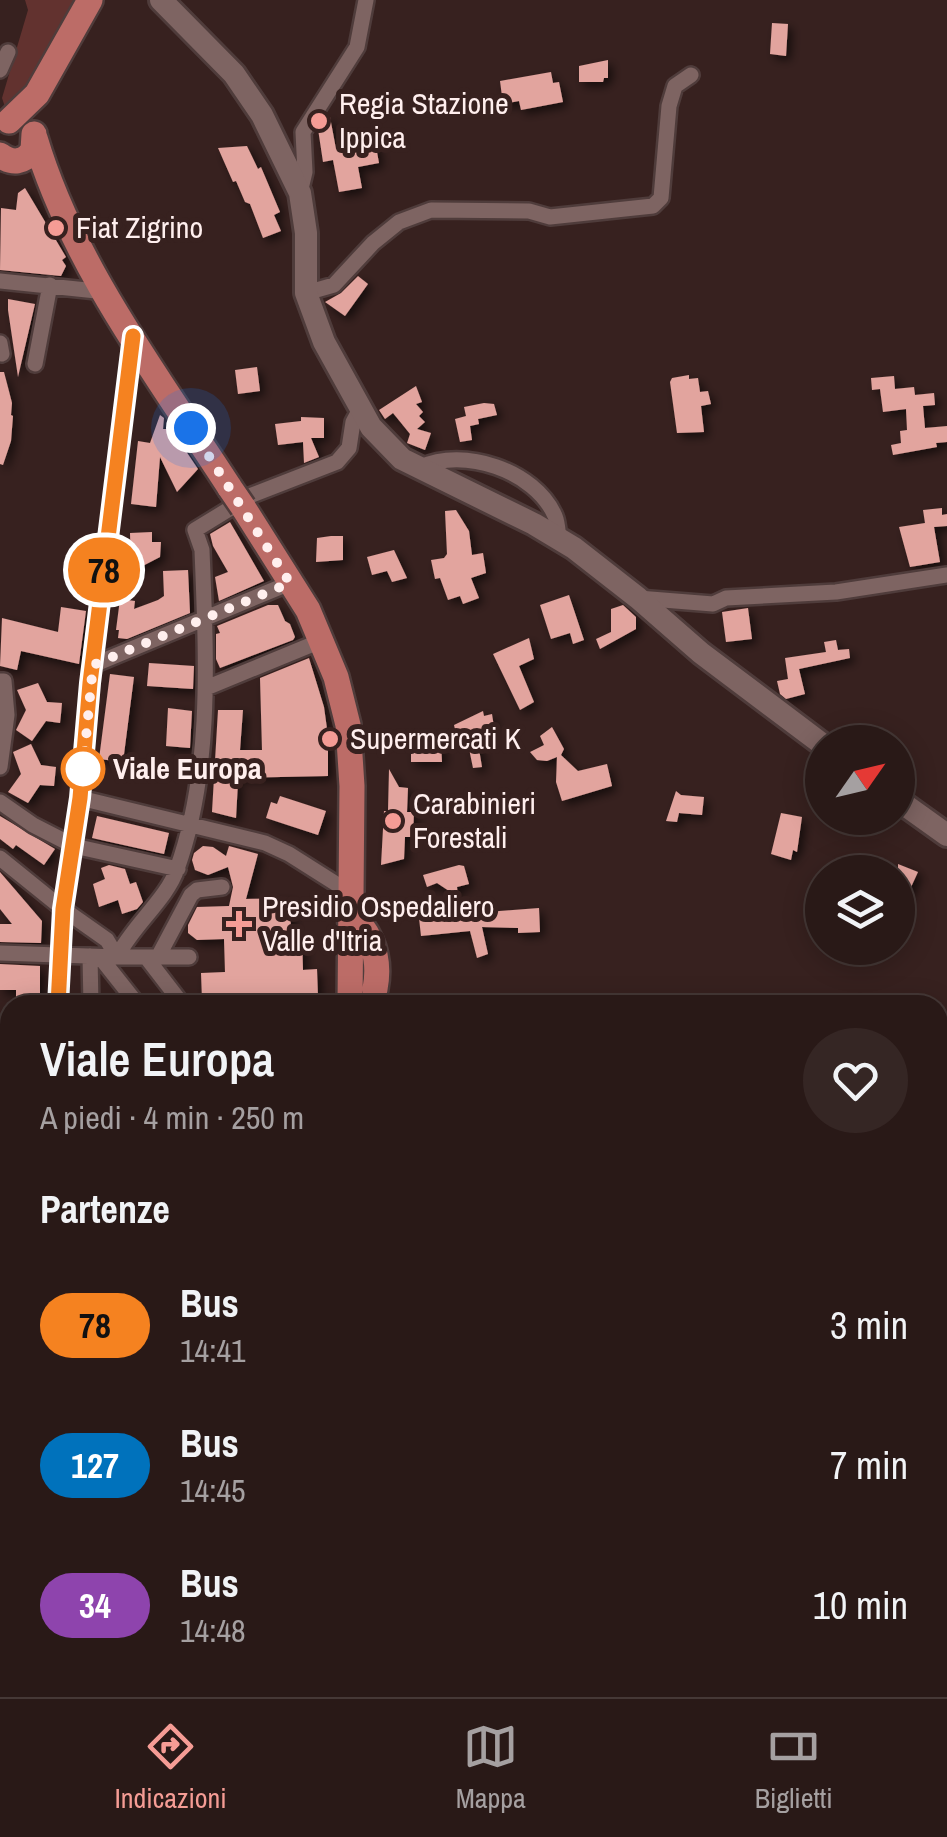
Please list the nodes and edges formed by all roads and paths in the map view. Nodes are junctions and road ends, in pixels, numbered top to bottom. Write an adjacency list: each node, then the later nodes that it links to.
1 (90, 0): 7 (main road)
2 (162, 0): 11 (main road)
3 (366, 0): 11 (street)
4 (8, 52): 5 (street)
5 (0, 70)
6 (690, 75): 16 (street)
7 (38, 94): 8 (main road); 9 (main road)
8 (5, 123): 9 (main road)
9 (35, 135): 10 (main road); 12 (main road)
10 (8, 164): 12 (main road)
11 (300, 193): 16 (main road)
12 (62, 211): 15 (main road)
13 (0, 280): 14 (street)
14 (50, 285): 15 (street); 18 (street)
15 (106, 292): 17 (main road)
16 (306, 293): 19 (main road)
17 (133, 336): 23 (main road); 27 (street)
18 (35, 364)
19 (360, 409): 20 (main road); 25 (street)
20 (420, 467): 21 (main road); 21 (street)
21 (559, 539): 24 (main road)
22 (947, 575): 24 (street)
23 (290, 583): 25 (street); 26 (main road)
24 (638, 598): 30 (main road)
25 (204, 621): 27 (street); 29 (street)
26 (323, 640): 29 (street); 41 (main road)
27 (93, 665): 32 (street)
28 (0, 681): 31 (street)
29 (206, 688): 35 (street)
30 (805, 731)
31 (0, 766)
32 (80, 798): 35 (street); 37 (street)
33 (0, 802): 37 (street)
34 (915, 812): 36 (main road)
35 (188, 825): 39 (street); 41 (street)
36 (947, 834)
37 (74, 846): 39 (street); 42 (street)
38 (0, 858): 42 (street)
39 (178, 869): 45 (street)
40 (222, 886): 46 (street)
41 (349, 902): 48 (main road); 55 (main road)
42 (63, 909): 44 (street); 45 (street)
43 (0, 953): 44 (street)
44 (61, 954): 45 (street); 49 (street)
45 (102, 957): 46 (street); 50 (street); 51 (street)
46 (152, 957): 47 (street); 52 (street)
47 (190, 958)
48 (351, 964): 53 (main road); 54 (main road)
49 (59, 995)
50 (92, 995)
51 (130, 995)
52 (177, 995)
53 (350, 995)
54 (374, 995)
55 (375, 995)

